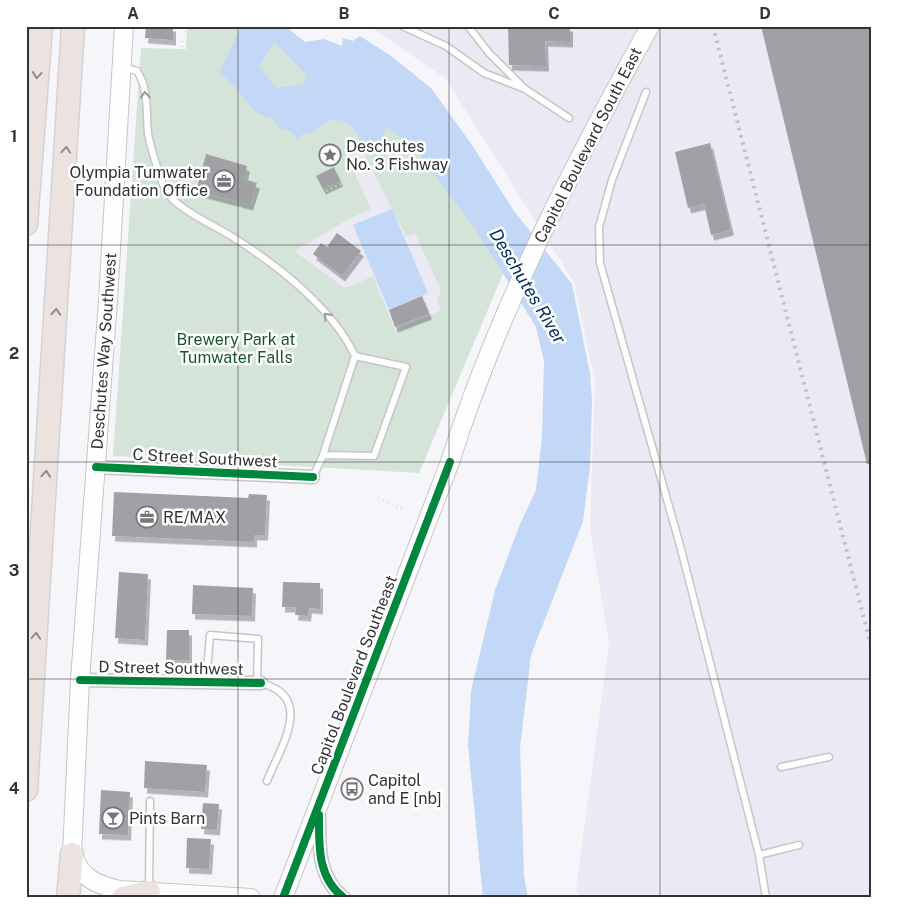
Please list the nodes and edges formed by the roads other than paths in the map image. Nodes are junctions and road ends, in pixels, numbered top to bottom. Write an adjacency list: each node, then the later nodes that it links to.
1 (41, 26): 11 (highway, one-way to 11)
2 (73, 26): 23 (highway, one-way to 2)
3 (124, 26): 7 (main road, Deschutes Way Southwest)
4 (402, 26): 8 (lane)
5 (468, 26): 8 (lane)
6 (650, 26): 14 (main road, Capitol Boulevard South East)
7 (122, 67): 12 (lane, one-way to 7); 15 (main road, Deschutes Way Southwest)
8 (525, 89): 10 (lane)
9 (646, 92): 28 (lane)
10 (569, 118)
11 (26, 224)
12 (355, 356): 13 (lane); 13 (lane)
13 (323, 455): 16 (lane)
14 (450, 462): 25 (main road, Capitol Boulevard Southeast)
15 (96, 467): 16 (street, C Street Southwest); 17 (main road, Deschutes Way Southwest)
16 (313, 477)
17 (80, 680): 18 (street, D Street Southwest); 27 (main road, Deschutes Way Southwest)
18 (206, 682): 19 (street, D Street Southwest); 19 (lane)
19 (259, 683): 22 (lane)
20 (828, 757): 21 (lane)
21 (781, 767)
22 (267, 780)
23 (26, 790)
24 (150, 801): 29 (lane)
25 (319, 808): 34 (main road, Capitol Boulevard Southeast); 35 (street)
26 (799, 845): 28 (lane)
27 (72, 854): 29 (main road); 31 (highway)
28 (759, 856): 36 (lane)
29 (148, 892): 30 (main road); 32 (highway)
30 (184, 896): 33 (main road)
31 (68, 898)
32 (122, 898)
33 (251, 898)
34 (283, 898)
35 (344, 898)
36 (766, 898)

